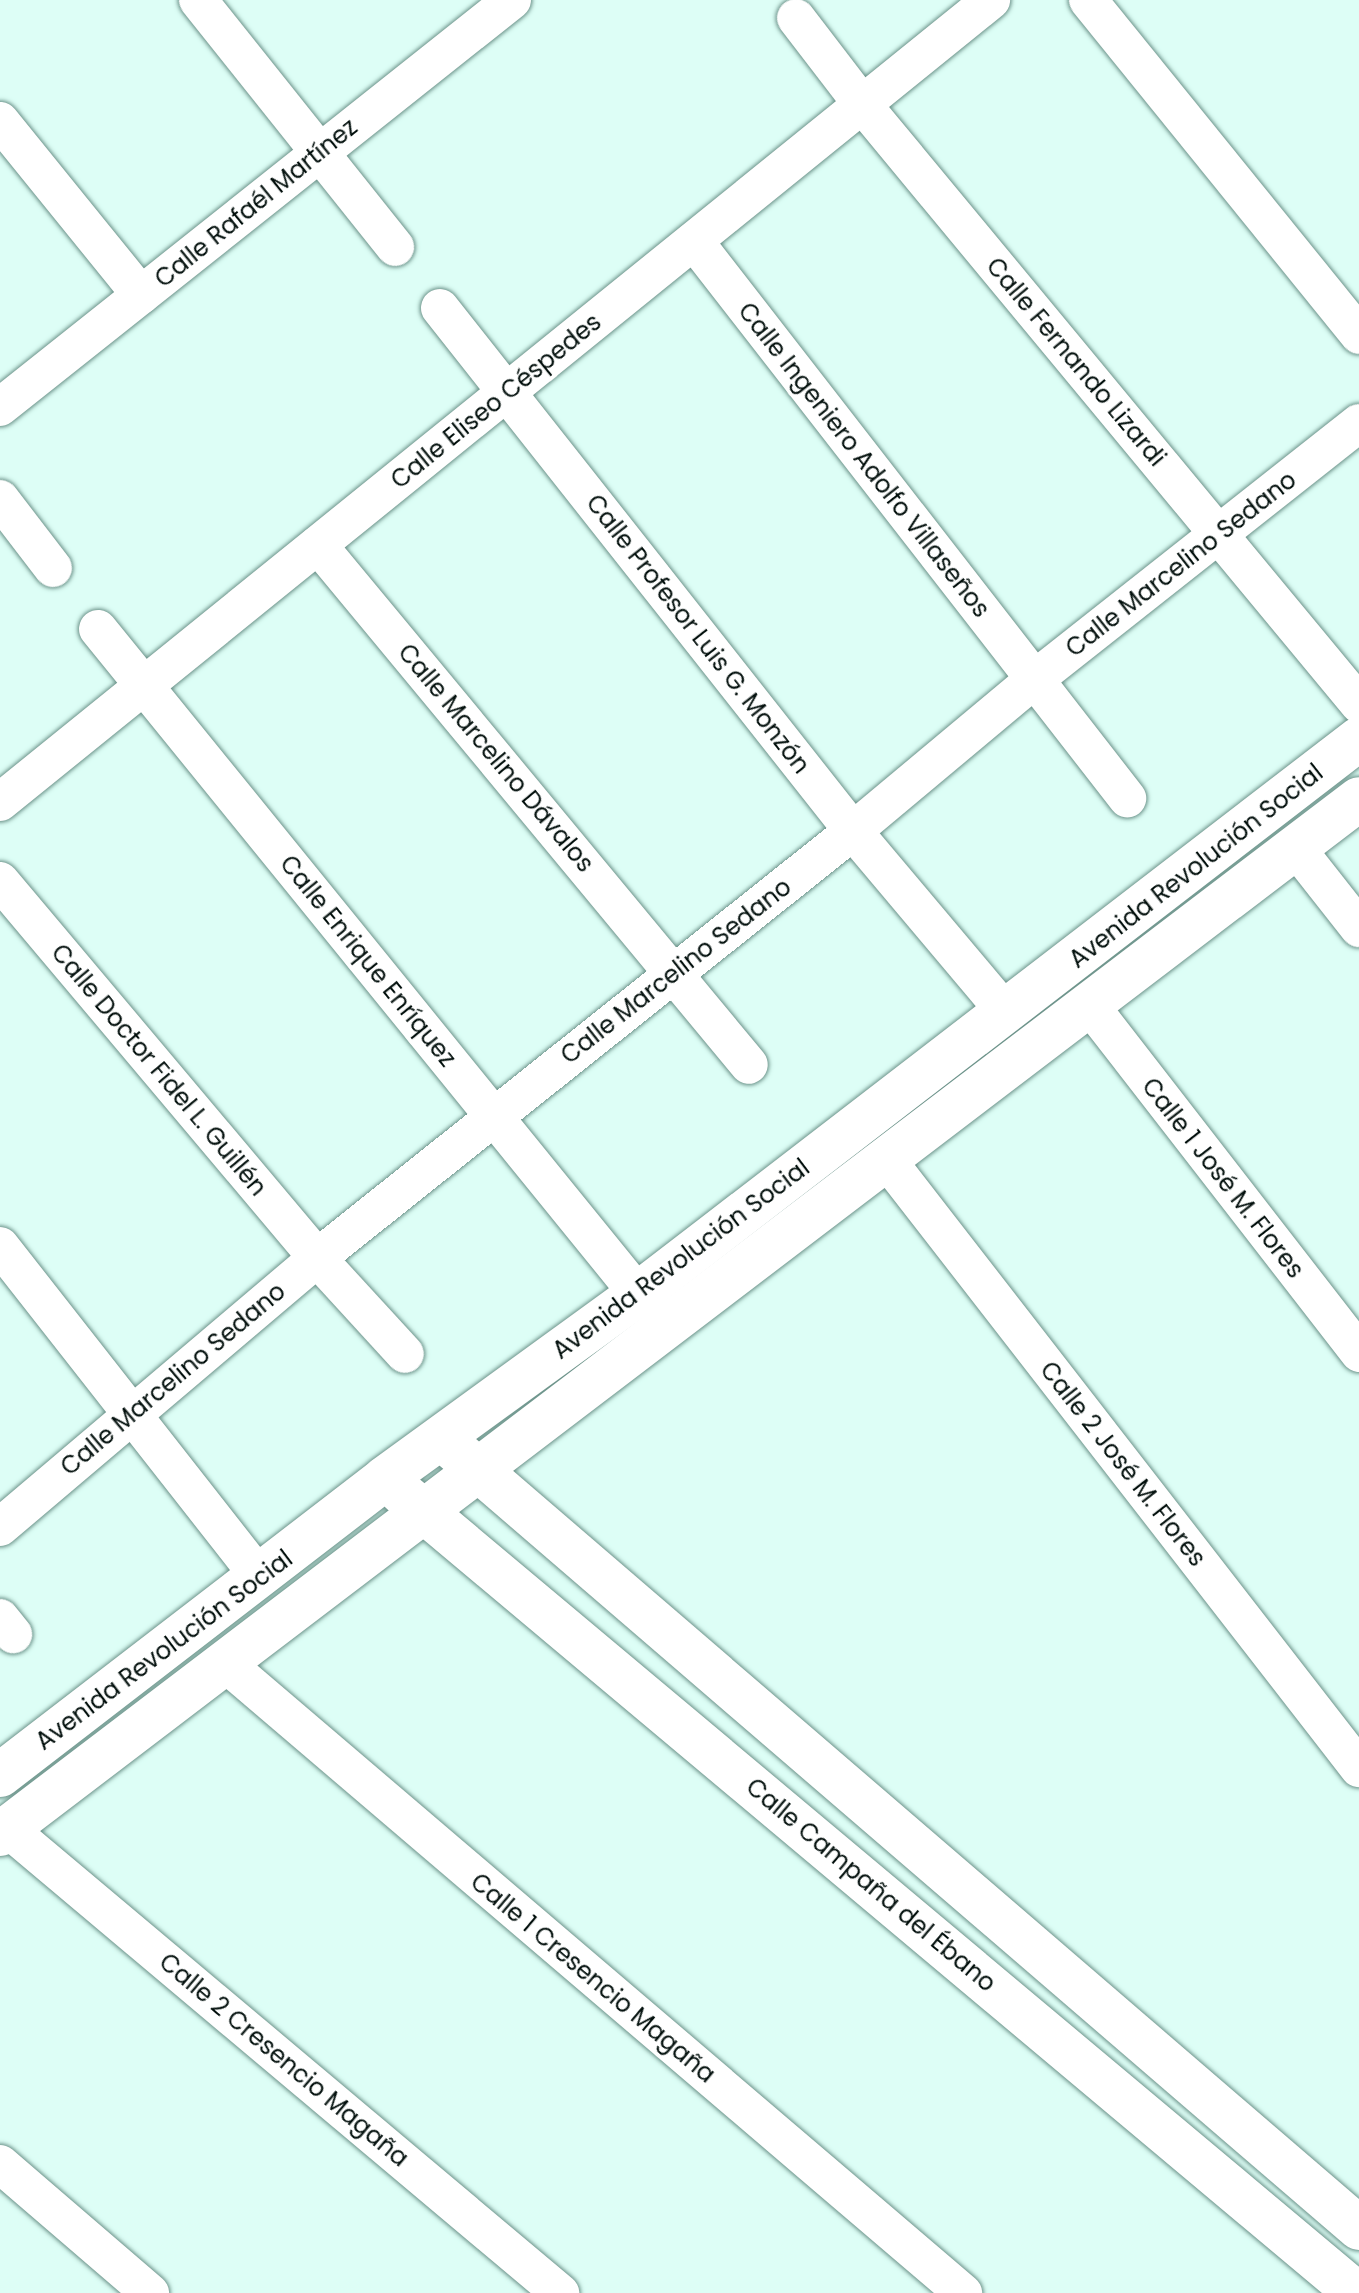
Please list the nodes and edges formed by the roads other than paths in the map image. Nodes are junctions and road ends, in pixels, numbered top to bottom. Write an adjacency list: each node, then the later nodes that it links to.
1 (198, 0): 8 (street)
2 (991, 0): 6 (street, Calle Eliseo Céspedes)
3 (1088, 0): 13 (street)
4 (508, 1): 8 (street, Calle Rafaél Martínez)
5 (796, 18): 6 (street, Calle Fernando Lizardi)
6 (862, 104): 9 (street, Calle Eliseo Céspedes); 18 (street, Calle Fernando Lizardi)
7 (0, 121): 11 (street)
8 (318, 153): 10 (street); 11 (street, Calle Rafaél Martínez)
9 (694, 241): 14 (street, Calle Eliseo Céspedes); 22 (street, Calle Ingeniero Adolfo Villaseños)
10 (395, 247)
11 (141, 295): 15 (street, Calle Rafaél Martínez)
12 (440, 308): 14 (street, Calle Profesor Luis G. Monzón)
13 (1359, 335)
14 (508, 392): 19 (street, Calle Eliseo Céspedes); 29 (street, Calle Profesor Luis G. Monzón)
15 (0, 407)
16 (1359, 423): 18 (street, Calle Marcelino Sedano)
17 (0, 499): 20 (street)
18 (1219, 534): 22 (street, Calle Marcelino Sedano); 24 (street, Calle Fernando Lizardi)
19 (318, 545): 23 (street, Calle Eliseo Céspedes); 33 (street, Calle Marcelino Dávalos)
20 (53, 568)
21 (98, 629): 23 (street, Calle Enrique Enríquez)
22 (1035, 679): 26 (street, Calle Ingeniero Adolfo Villaseños); 29 (street, Calle Marcelino Sedano)
23 (142, 686): 28 (street, Calle Eliseo Céspedes); 37 (street, Calle Enrique Enríquez)
24 (1349, 691)
25 (1359, 739): 35 (street, Avenida Revolución Social)
26 (1127, 798)
27 (1359, 799): 30 (street, Avenida Revolución Social)
28 (0, 802)
29 (853, 831): 33 (street, Calle Marcelino Sedano); 35 (street, Calle Profesor Luis G. Monzón)
30 (1296, 848): 32 (street); 34 (street, Avenida Revolución Social)
31 (0, 881): 40 (street, Calle Doctor Fidel L. Guillén)
32 (1359, 928)
33 (674, 972): 36 (street, Calle Marcelino Dávalos); 37 (street, Calle Marcelino Sedano)
34 (1088, 1003): 38 (street, Avenida Revolución Social); 42 (street, Calle 1 José M. Flores)
35 (1006, 1013): 41 (street, Avenida Revolución Social)
36 (749, 1065)
37 (495, 1116): 40 (street, Calle Marcelino Sedano); 41 (street, Calle Enrique Enríquez)
38 (887, 1160): 46 (street, Avenida Revolución Social); 54 (street, Calle 2 José M. Flores)
39 (0, 1246): 44 (street)
40 (317, 1258): 43 (street, Calle Doctor Fidel L. Guillén); 44 (street, Calle Marcelino Sedano)
41 (638, 1294): 45 (street, Avenida Revolución Social)
42 (1359, 1353)
43 (405, 1354)
44 (132, 1413): 50 (street, Calle Marcelino Sedano); 52 (street)
45 (442, 1436): 46 (street); 47 (street, Avenida Revolución Social)
46 (475, 1470): 48 (street, Avenida Revolución Social); 49 (street)
47 (385, 1478): 48 (street, Calle Campaña del Ébano); 52 (street, Avenida Revolución Social)
48 (423, 1510): 51 (street, Calle Campaña del Ébano); 53 (street, Avenida Revolución Social)
49 (530, 1518): 51 (street); 58 (street)
50 (0, 1527)
51 (486, 1561): 62 (street, Calle Campaña del Ébano)
52 (260, 1577): 55 (street, Avenida Revolución Social)
53 (224, 1662): 56 (street, Avenida Revolución Social); 61 (street, Calle 1 Cresencio Magaña)
54 (1359, 1768)
55 (0, 1775)
56 (4, 1831): 60 (street, Calle 2 Cresencio Magaña)
57 (0, 2164): 59 (street)
58 (1359, 2228)
59 (150, 2293)
60 (560, 2293)
61 (963, 2293)
62 (1356, 2293)

